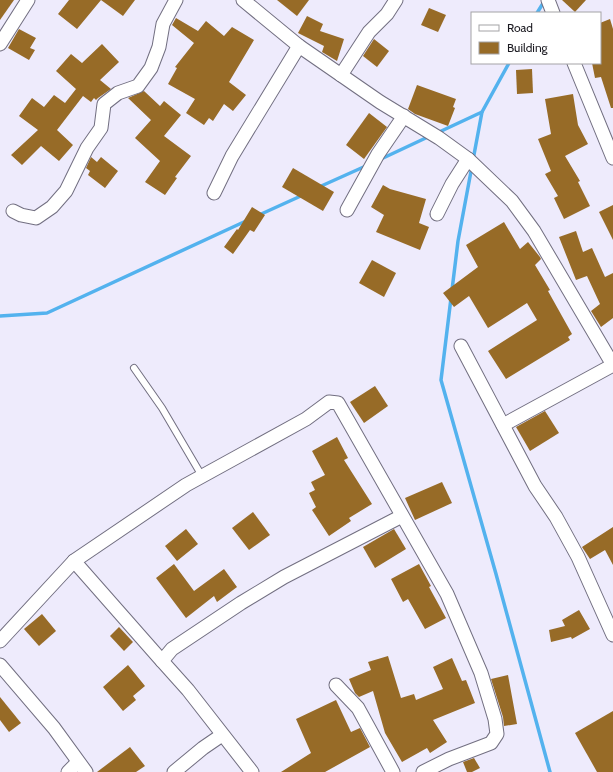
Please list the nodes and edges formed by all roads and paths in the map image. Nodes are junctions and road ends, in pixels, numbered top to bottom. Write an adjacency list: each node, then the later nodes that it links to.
1 (28, 0): 7 (street)
2 (176, 0): 16 (street)
3 (243, 0): 8 (street)
4 (396, 0): 10 (street)
5 (548, 0): 6 (street)
6 (553, 12)
7 (0, 44)
8 (299, 46): 10 (street); 14 (street)
9 (574, 64): 12 (street)
10 (341, 75): 11 (street)
11 (404, 116): 13 (street); 15 (street)
12 (613, 158)
13 (468, 159): 17 (street); 19 (street)
14 (214, 194)
15 (347, 210)
16 (13, 211)
17 (437, 214)
18 (461, 346): 21 (street)
19 (613, 365): 21 (street)
20 (134, 368): 22 (lane)
21 (503, 425): 25 (street)
22 (202, 476): 23 (street); 24 (street)
23 (402, 516): 27 (street); 36 (street)
24 (74, 561): 26 (street); 27 (street)
25 (613, 635)
26 (0, 641)
27 (162, 661): 30 (street)
28 (0, 665): 31 (street)
29 (336, 685): 35 (street)
30 (222, 734): 33 (street); 34 (street)
31 (82, 767): 32 (street)
32 (68, 772)
33 (174, 772)
34 (252, 772)
35 (393, 772)
36 (423, 772)

